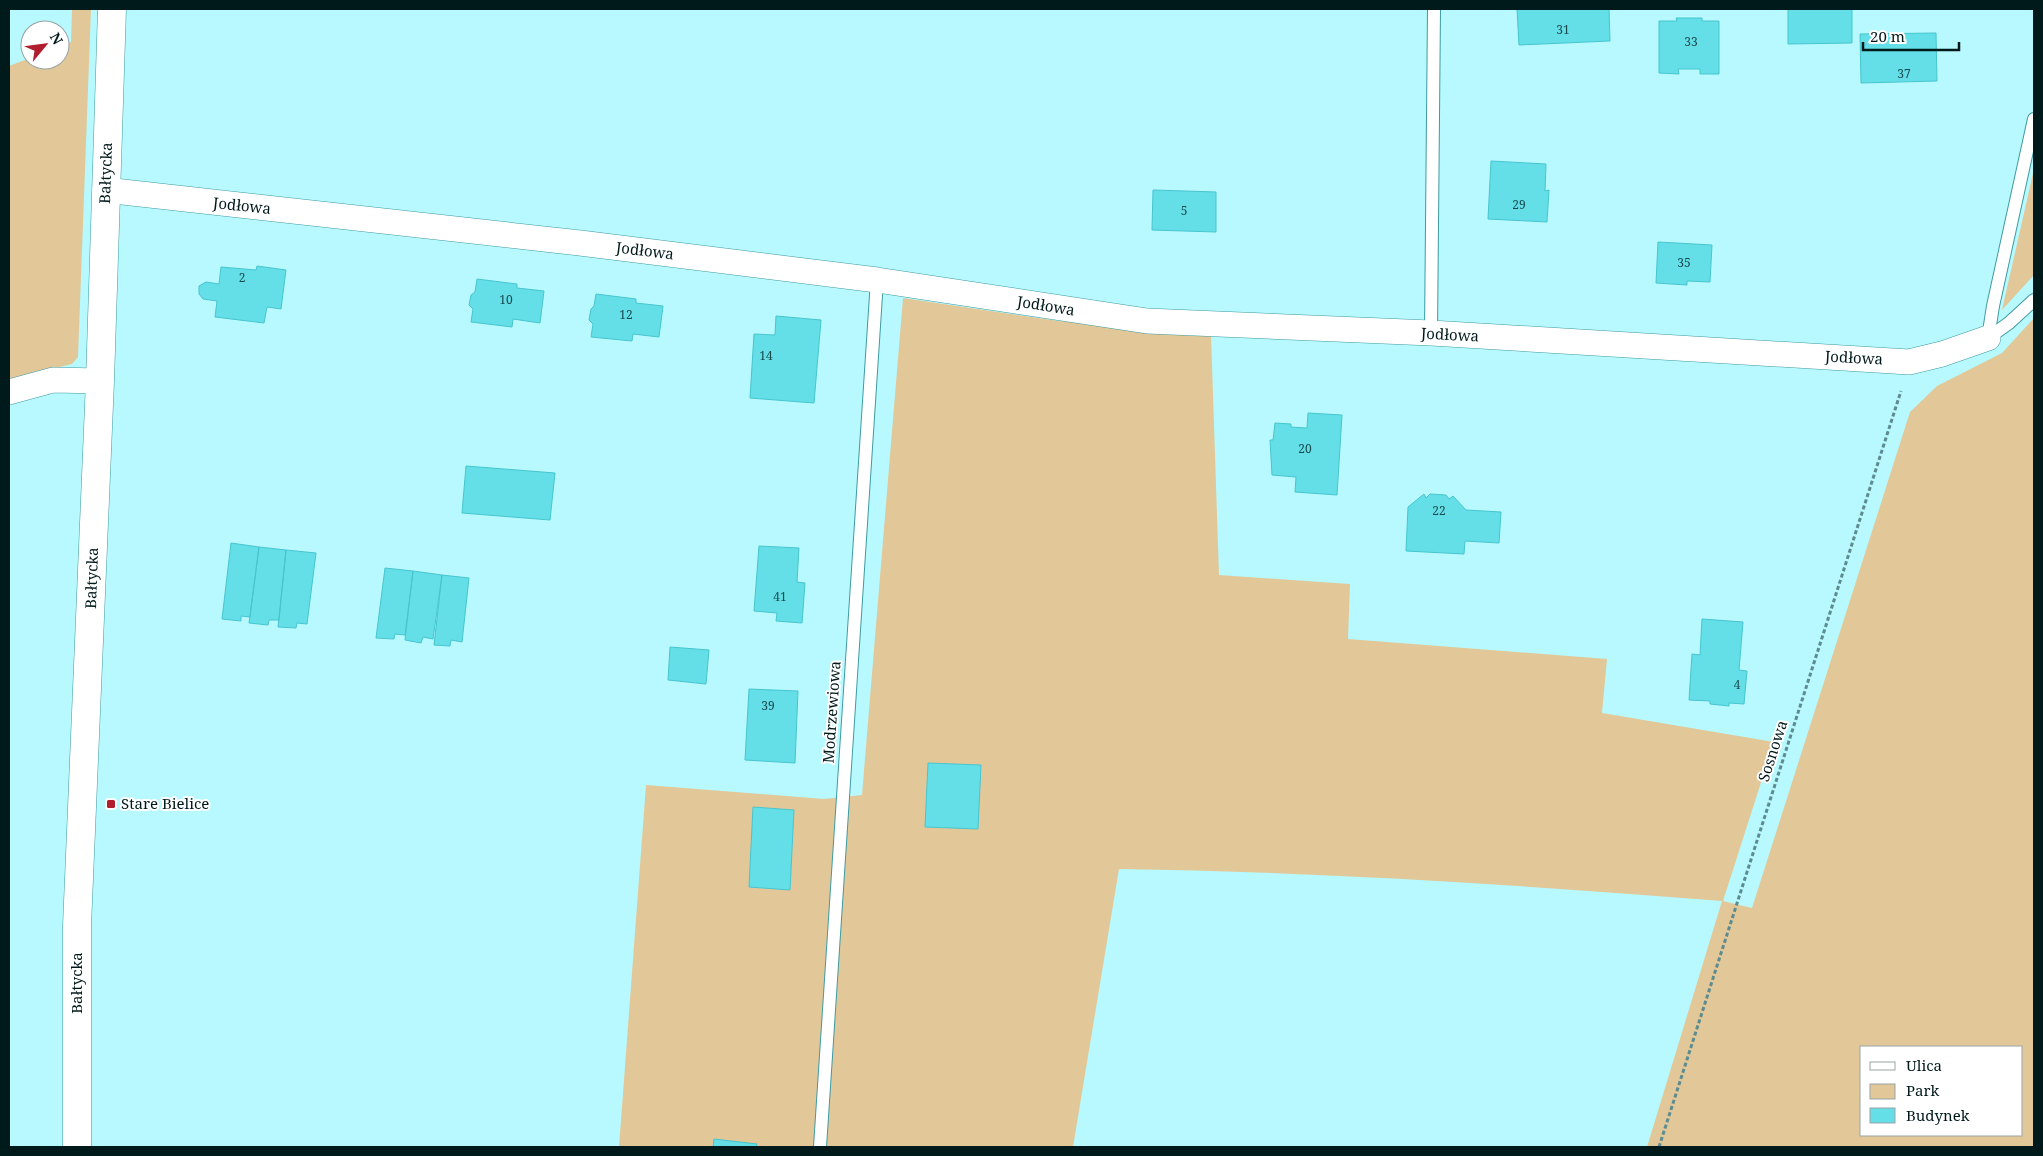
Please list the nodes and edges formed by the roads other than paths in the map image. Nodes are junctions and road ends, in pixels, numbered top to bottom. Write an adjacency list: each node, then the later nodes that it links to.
1 (112, 9): 4 (street, Bałtycka)
2 (1434, 9): 7 (lane)
3 (2034, 119): 8 (lane)
4 (105, 190): 5 (street, Jodłowa); 9 (street, Bałtycka)
5 (877, 280): 7 (street, Jodłowa); 12 (lane, Modrzewiowa)
6 (2034, 300): 8 (lane)
7 (1431, 333): 8 (street, Jodłowa)
8 (1988, 338)
9 (100, 381): 10 (street); 11 (street, Bałtycka)
10 (9, 392)
11 (77, 1147)
12 (820, 1147)

